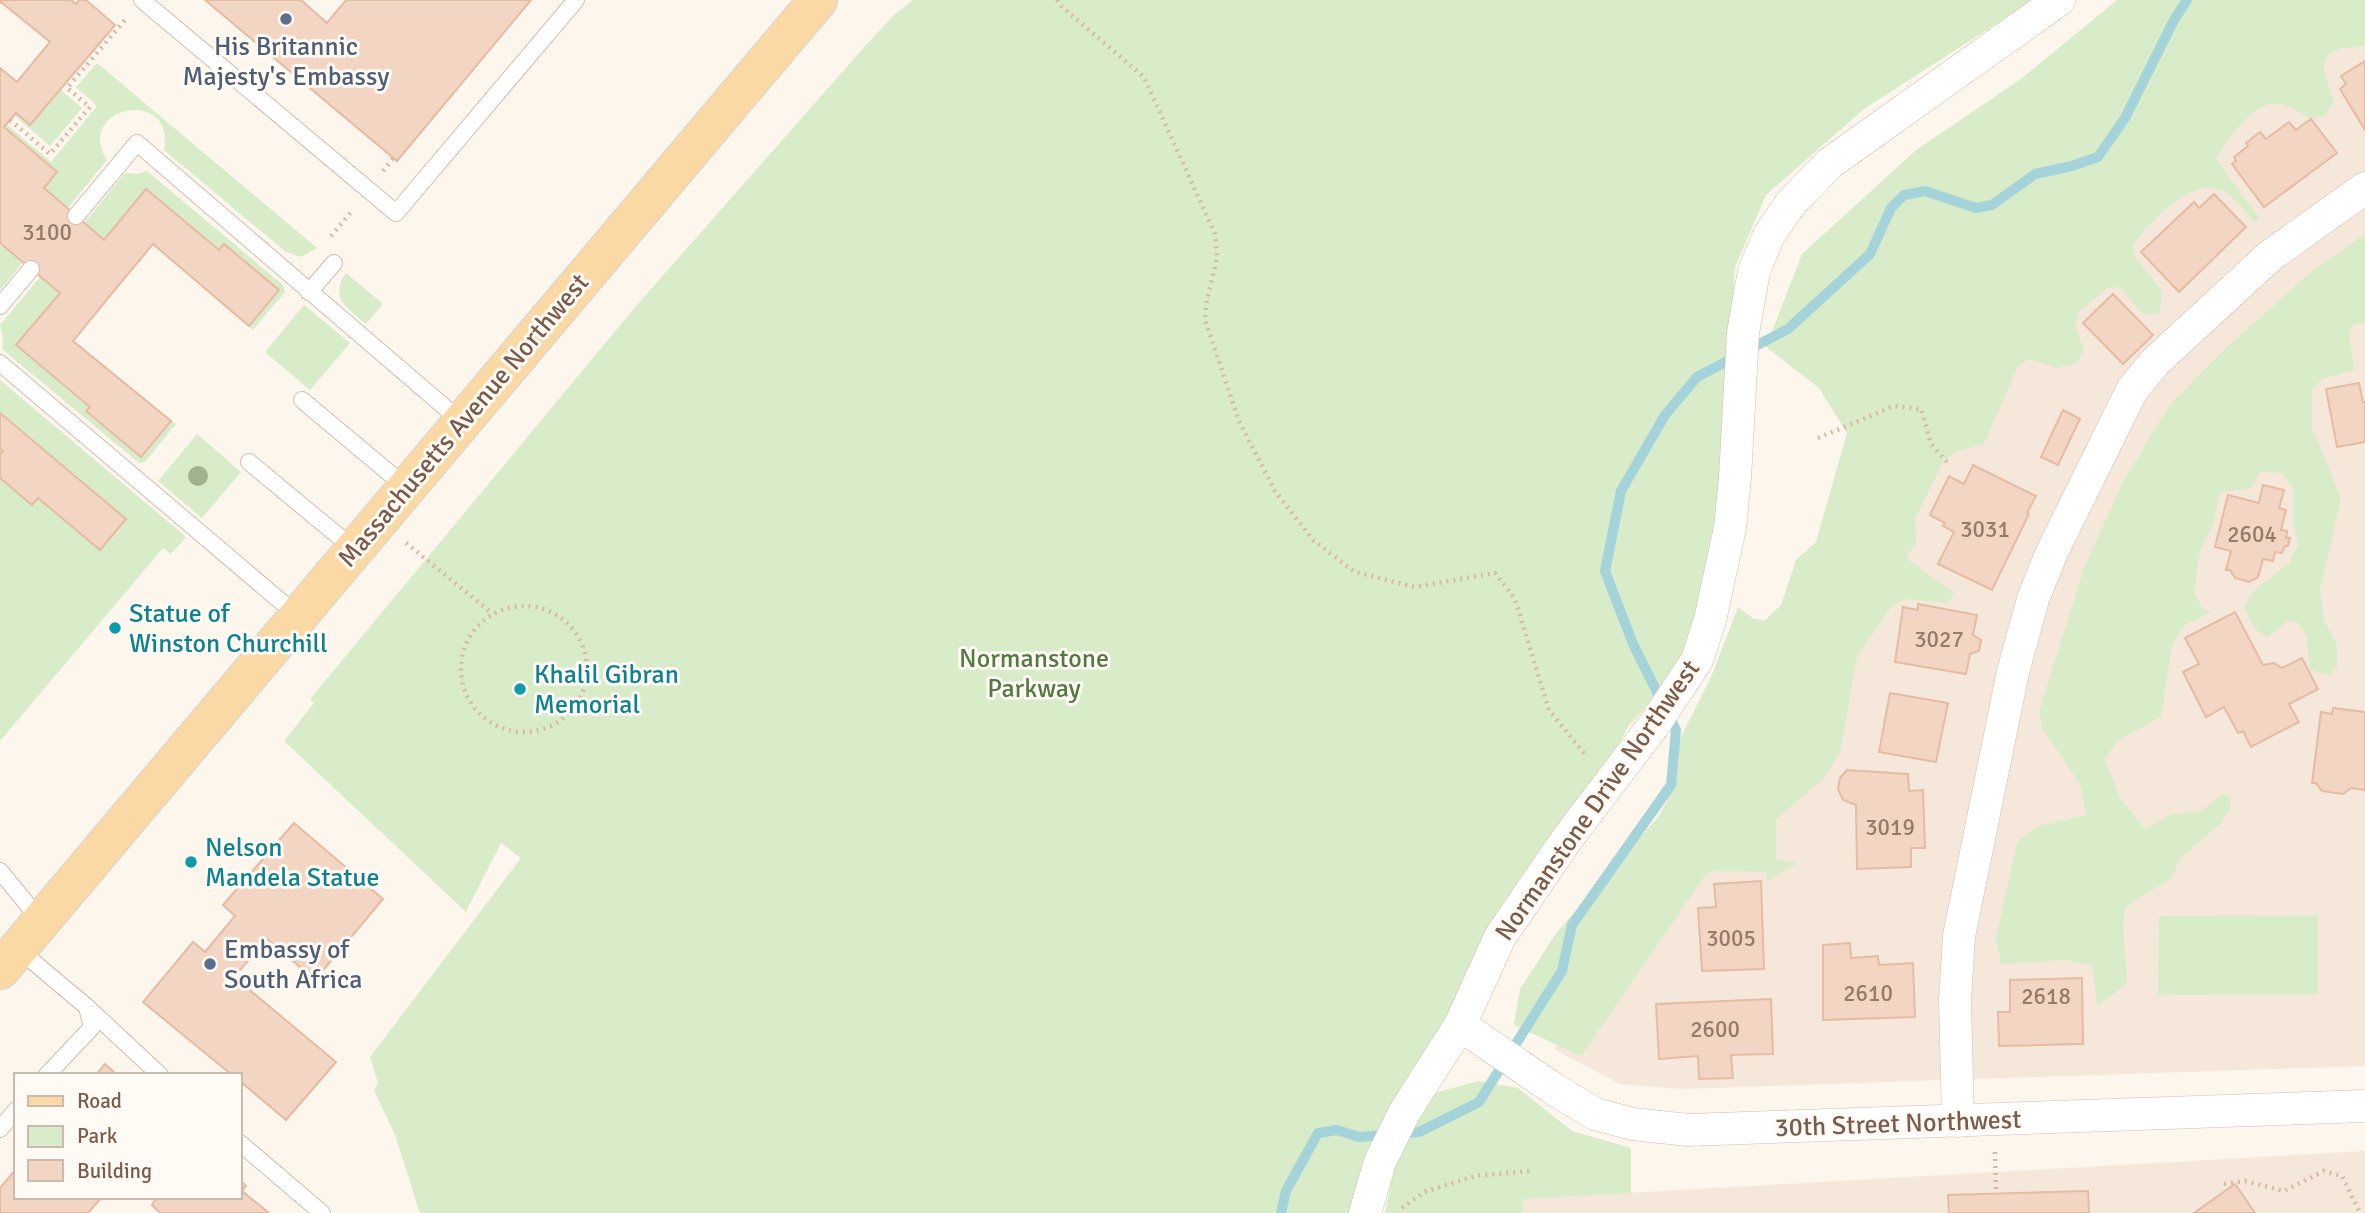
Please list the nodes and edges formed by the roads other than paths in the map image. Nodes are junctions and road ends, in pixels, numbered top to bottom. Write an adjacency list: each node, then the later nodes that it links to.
1 (142, 0): 6 (lane)
2 (565, 0): 6 (lane)
3 (576, 0): 6 (lane)
4 (818, 0): 15 (main road, Massachusetts Avenue Northwest)
5 (2059, 0): 23 (street, Normanstone Drive Northwest)
6 (561, 18)
7 (2365, 188): 28 (street)
8 (76, 216): 11 (lane)
9 (334, 263): 11 (lane)
10 (31, 269): 12 (lane)
11 (309, 292): 15 (lane)
12 (0, 306)
13 (0, 363): 19 (lane)
14 (302, 400): 17 (lane)
15 (462, 422): 17 (main road, Massachusetts Avenue Northwest)
16 (249, 462): 18 (lane)
17 (407, 487): 18 (main road, Massachusetts Avenue Northwest)
18 (366, 535): 19 (main road, Massachusetts Avenue Northwest)
19 (298, 615): 21 (main road, Massachusetts Avenue Northwest)
20 (0, 871): 21 (lane)
21 (20, 946): 22 (lane)
22 (87, 1007): 24 (lane); 25 (lane)
23 (1460, 1024): 28 (street, 30th Street Northwest); 32 (street, Normanstone Drive Northwest)
24 (49, 1073)
25 (158, 1073)
26 (2365, 1106): 28 (street, 30th Street Northwest)
27 (14, 1113): 29 (lane)
28 (1958, 1121)
29 (0, 1129)
30 (242, 1145): 31 (lane)
31 (322, 1213)
32 (1365, 1213)

